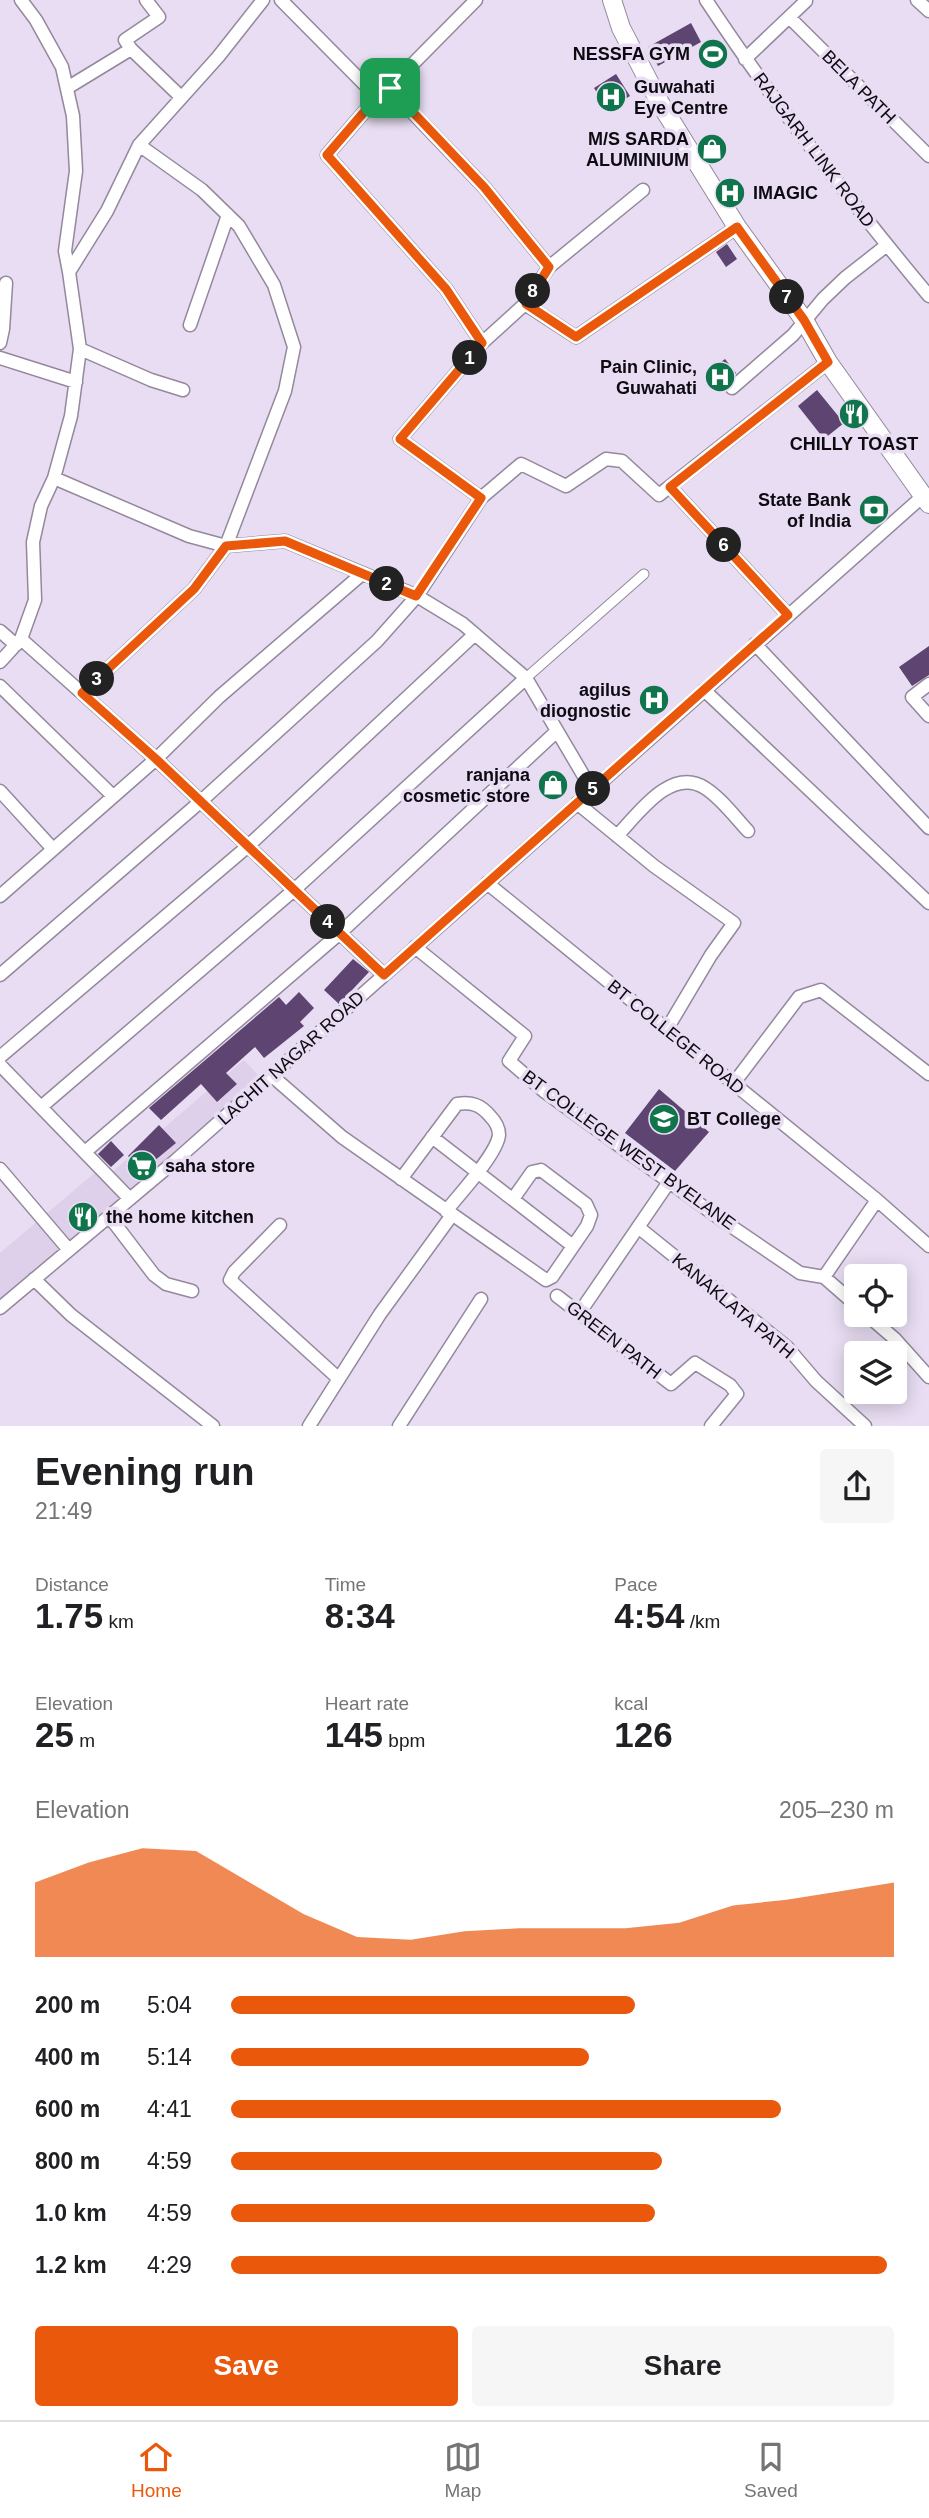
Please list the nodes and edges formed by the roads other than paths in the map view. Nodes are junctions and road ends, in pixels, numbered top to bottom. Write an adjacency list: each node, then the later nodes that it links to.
1 (21, 0): 16 (street)
2 (146, 0): 14 (street)
3 (263, 0): 18 (street)
4 (281, 0): 19 (street)
5 (476, 0): 17 (street)
6 (598, 0): 13 (main road)
7 (611, 0): 13 (main road)
8 (706, 0): 15 (street, RAJGARH LINK ROAD)
9 (805, 0): 12 (street)
10 (916, 0): 11 (street)
11 (929, 11)
12 (790, 18): 15 (street); 21 (street, BELA PATH)
13 (621, 27): 24 (main road)
14 (131, 49): 16 (street); 18 (street)
15 (745, 59): 25 (street, RAJGARH LINK ROAD)
16 (67, 88): 27 (street)
17 (390, 88): 19 (street); 26 (street)
18 (181, 97): 20 (street)
19 (377, 97): 34 (street)
20 (139, 145): 23 (street); 27 (street)
21 (929, 156)
22 (643, 190): 26 (street)
23 (228, 215): 32 (street); 45 (street)
24 (737, 227): 30 (street); 31 (main road)
25 (887, 245): 29 (street, RAJGARH LINK ROAD); 31 (street)
26 (549, 267): 30 (street)
27 (69, 272): 35 (street)
28 (6, 283): 33 (street)
29 (929, 296)
30 (526, 304): 34 (street)
31 (804, 320): 37 (main road); 39 (street)
32 (190, 325)
33 (0, 343)
34 (482, 343): 43 (street)
35 (80, 349): 38 (street); 40 (street)
36 (0, 358): 38 (street)
37 (828, 362): 42 (street); 44 (main road)
38 (76, 382): 41 (street)
39 (732, 388)
40 (183, 390)
41 (54, 478): 45 (street); 52 (street)
42 (670, 487): 43 (street); 49 (street)
43 (481, 498): 48 (street)
44 (926, 500): 49 (street, LACHIT NAGAR ROAD)
45 (226, 546): 46 (street); 59 (street)
46 (362, 574): 48 (street); 62 (street)
47 (643, 574): 55 (street)
48 (416, 596): 51 (street); 66 (street)
49 (788, 615): 53 (street, LACHIT NAGAR ROAD)
50 (0, 631): 52 (street)
51 (475, 634): 55 (street); 71 (street)
52 (18, 642): 54 (street); 59 (street)
53 (755, 644): 58 (street, LACHIT NAGAR ROAD); 68 (street)
54 (0, 662)
55 (526, 678): 61 (street); 74 (street)
56 (929, 684): 60 (street)
57 (0, 686): 65 (street)
58 (704, 690): 63 (street, LACHIT NAGAR ROAD); 76 (street)
59 (82, 693): 62 (street)
60 (929, 716)
61 (557, 731): 63 (street); 77 (street)
62 (156, 759): 65 (street); 66 (street)
63 (592, 790): 67 (street, LACHIT NAGAR ROAD)
64 (0, 791): 72 (street)
65 (113, 796): 72 (street)
66 (200, 802): 71 (street); 79 (street)
67 (578, 803): 70 (street); 73 (street, LACHIT NAGAR ROAD)
68 (929, 828)
69 (748, 831): 70 (street)
70 (617, 836): 81 (street)
71 (247, 847): 74 (street); 82 (street)
72 (53, 849): 75 (street)
73 (487, 883): 78 (street, LACHIT NAGAR ROAD); 81 (street, BT COLLEGE ROAD)
74 (294, 890): 77 (street); 87 (street)
75 (0, 896)
76 (929, 903)
77 (340, 933): 80 (street); 89 (street)
78 (415, 947): 80 (street, LACHIT NAGAR ROAD); 93 (street, BT COLLEGE WEST BYELANE)
79 (0, 975)
80 (384, 975): 85 (street, LACHIT NAGAR ROAD)
81 (667, 1030): 86 (street, BT COLLEGE ROAD)
82 (0, 1057)
83 (0, 1065): 87 (street)
84 (929, 1074): 86 (street)
85 (271, 1075): 92 (street); 94 (street, LACHIT NAGAR ROAD)
86 (734, 1083): 96 (street, BT COLLEGE ROAD)
87 (41, 1107): 89 (street)
88 (432, 1137): 91 (street); 91 (street); 92 (street)
89 (85, 1153): 94 (street)
90 (0, 1169): 103 (street)
91 (477, 1171): 95 (street); 97 (street)
92 (401, 1179): 97 (street)
93 (670, 1182): 100 (street); 104 (street, BT COLLEGE WEST BYELANE)
94 (130, 1199): 98 (street, LACHIT NAGAR ROAD)
95 (513, 1199): 101 (street); 101 (street)
96 (877, 1200): 102 (street, BT COLLEGE ROAD); 104 (street)
97 (449, 1213): 101 (street); 114 (street)
98 (109, 1216): 103 (street, LACHIT NAGAR ROAD); 106 (street)
99 (280, 1225): 114 (street)
100 (638, 1227): 111 (street); 119 (street, KANAKLATA PATH)
101 (573, 1246)
102 (929, 1246)
103 (69, 1250): 105 (street, LACHIT NAGAR ROAD)
104 (824, 1276): 107 (street, BT COLLEGE WEST BYELANE)
105 (34, 1279): 110 (street, LACHIT NAGAR ROAD); 115 (street)
106 (192, 1291)
107 (844, 1294)
108 (557, 1296): 111 (street, GREEN PATH)
109 (481, 1299): 117 (street)
110 (0, 1308)
111 (580, 1312): 118 (street, GREEN PATH)
112 (881, 1327): 113 (street)
113 (929, 1377)
114 (339, 1378): 116 (street)
115 (214, 1426)
116 (309, 1426)
117 (399, 1426)
118 (711, 1426)
119 (866, 1426)

